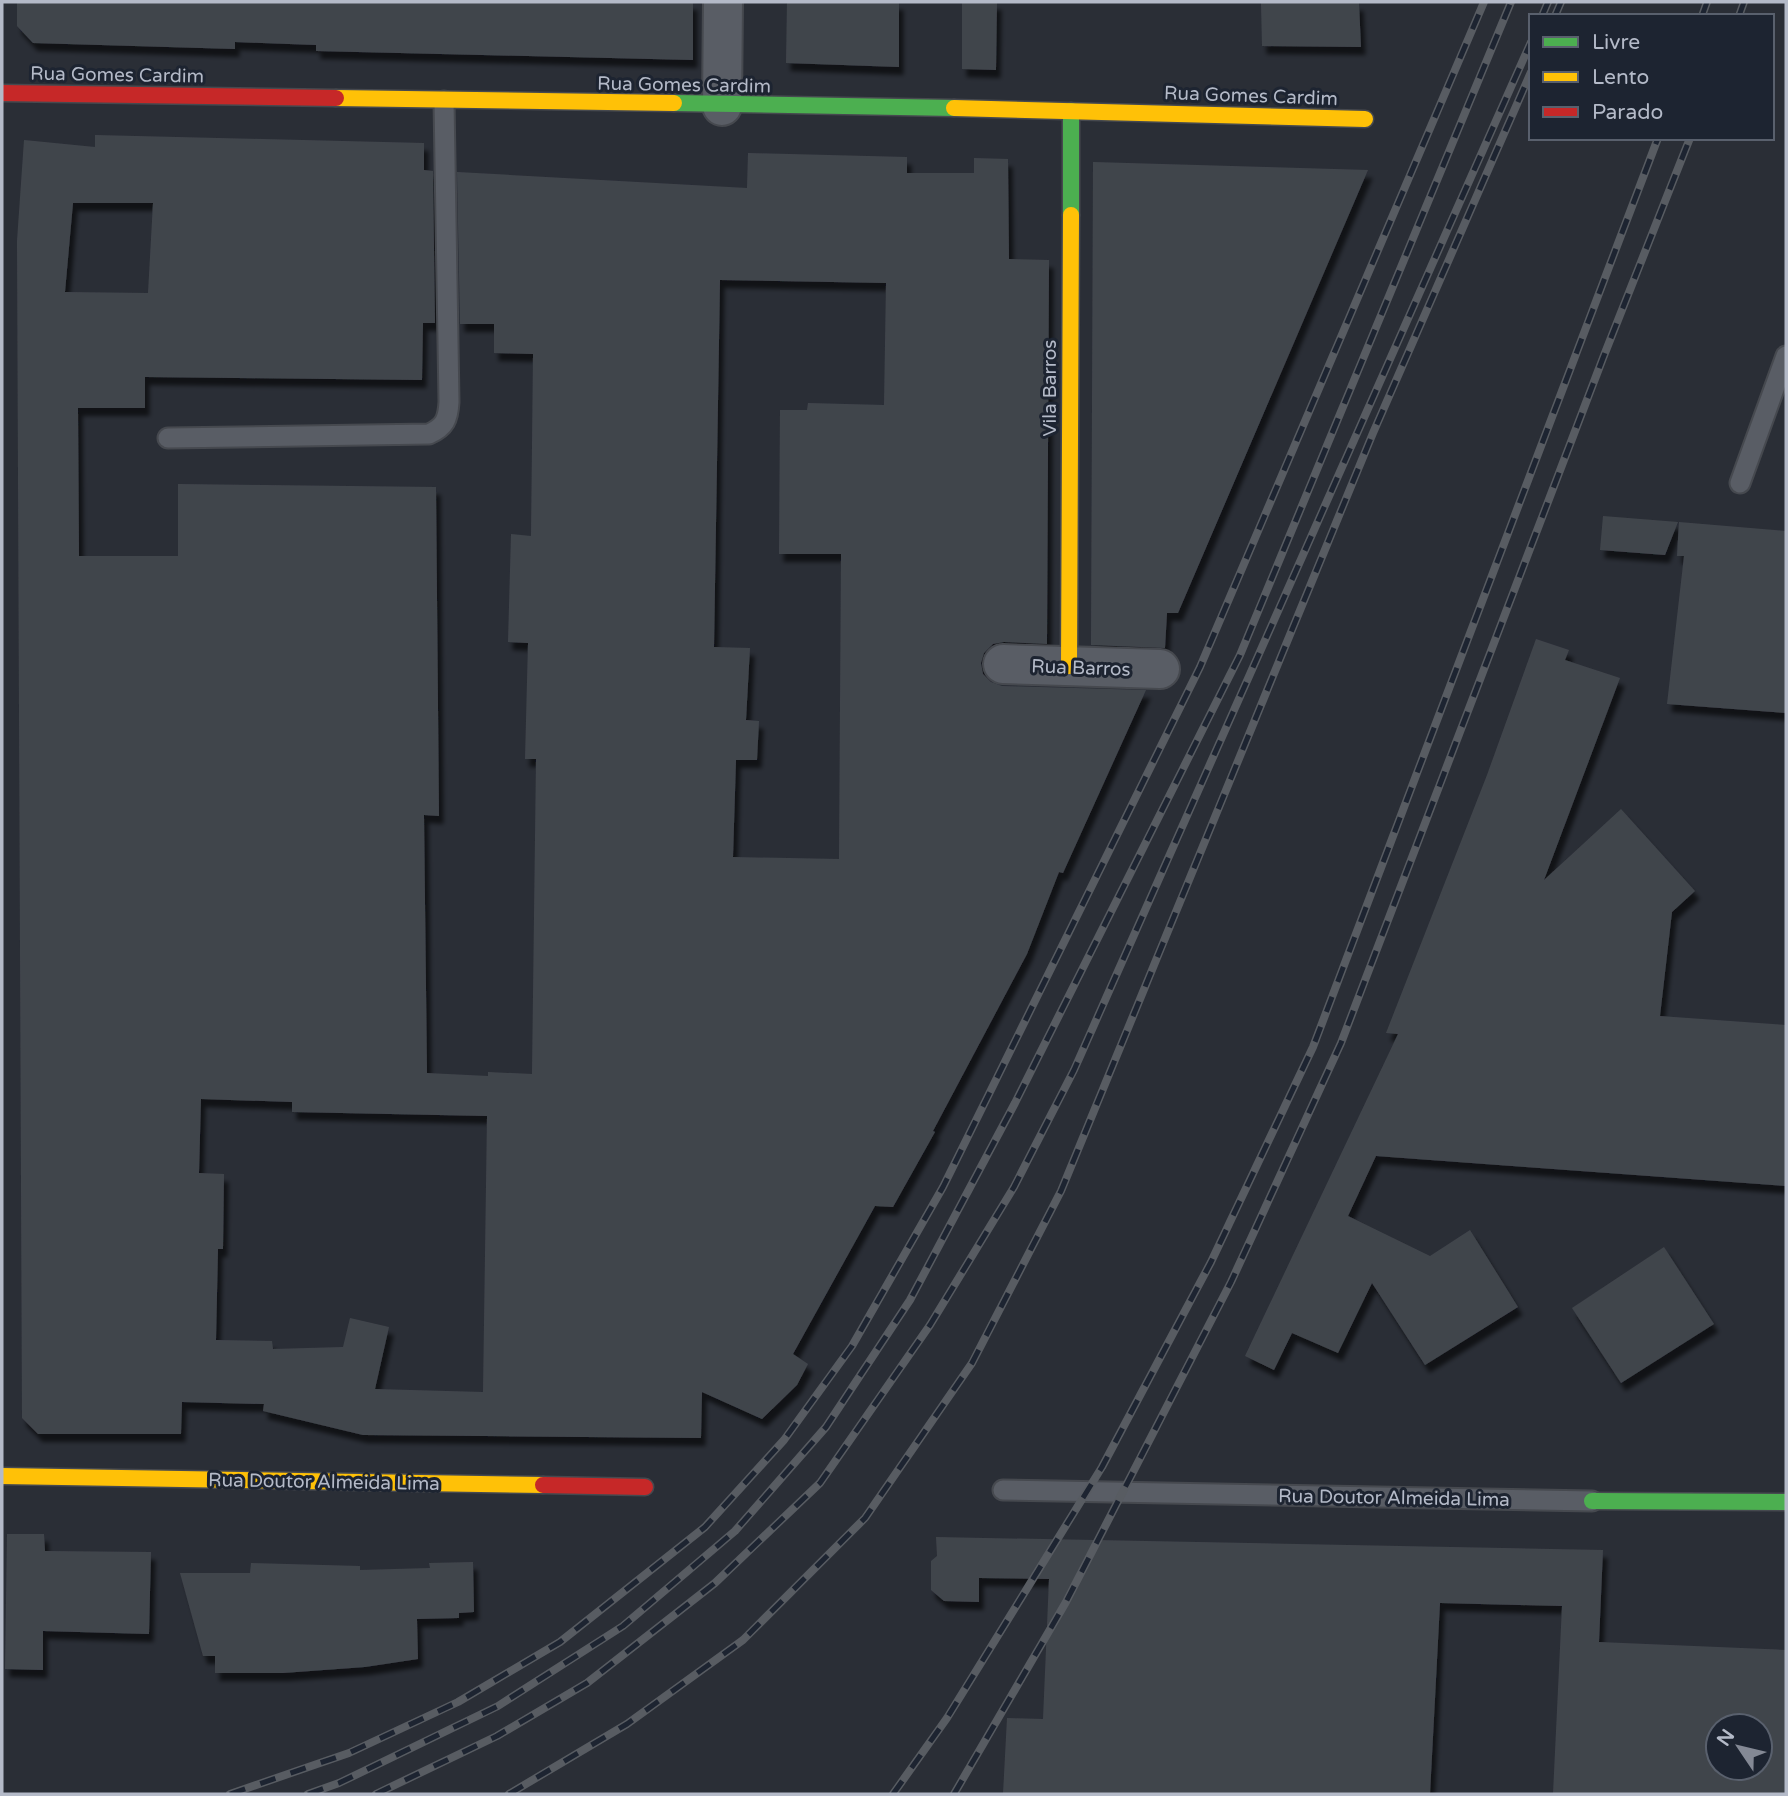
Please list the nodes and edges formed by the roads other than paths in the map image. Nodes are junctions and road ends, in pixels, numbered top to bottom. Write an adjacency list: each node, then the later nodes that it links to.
1 (723, 2): 4 (street)
2 (2, 93): 3 (street, Rua Gomes Cardim)
3 (444, 101): 4 (street, Rua Gomes Cardim); 8 (lane)
4 (722, 106): 5 (street, Rua Gomes Cardim)
5 (1071, 111): 6 (street, Rua Gomes Cardim); 11 (street, Vila Barros)
6 (1365, 119)
7 (1786, 356): 9 (lane)
8 (168, 438)
9 (1740, 483)
10 (1003, 664): 11 (street, Rua Barros)
11 (1069, 666): 12 (street, Rua Barros)
12 (1160, 669)
13 (2, 1476): 14 (street, Rua Doutor Almeida Lima)
14 (645, 1487)
15 (1003, 1490): 16 (lane, Rua Doutor Almeida Lima)
16 (1592, 1500): 17 (street, Rua Doutor Almeida Lima)
17 (1786, 1502)

